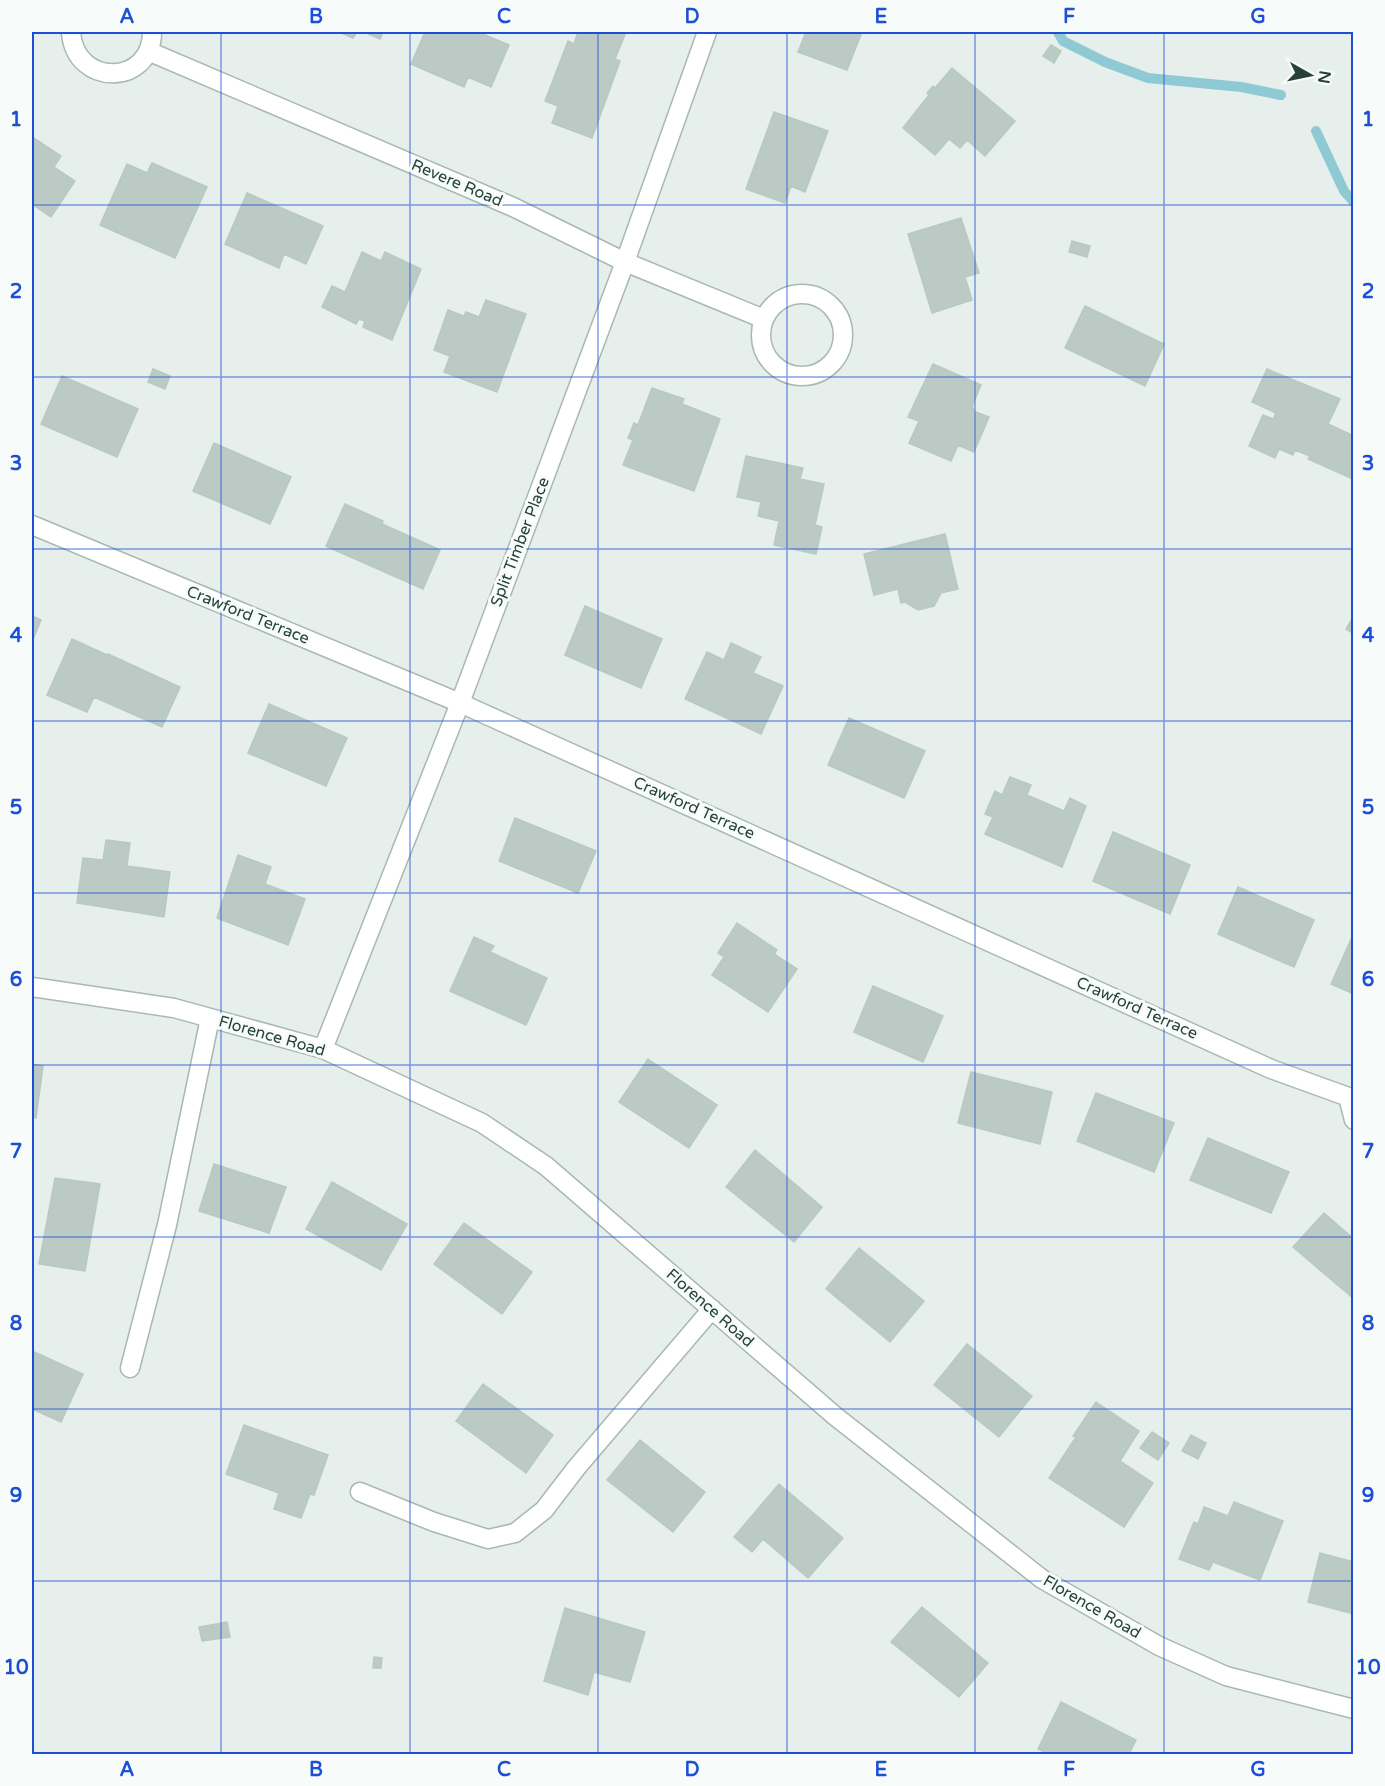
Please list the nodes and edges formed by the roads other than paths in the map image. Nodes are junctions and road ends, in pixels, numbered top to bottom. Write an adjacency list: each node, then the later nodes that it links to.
1 (71, 32): 4 (street)
2 (152, 32): 4 (street)
3 (707, 32): 5 (street, Split Timber Place)
4 (148, 51): 5 (street, Revere Road)
5 (625, 262): 6 (street, Revere Road); 8 (street, Split Timber Place)
6 (764, 319): 6 (street)
7 (32, 525): 8 (street, Crawford Terrace)
8 (460, 703): 11 (street, Split Timber Place); 12 (street, Crawford Terrace)
9 (32, 987): 10 (street, Florence Road)
10 (210, 1018): 11 (street, Florence Road); 15 (street)
11 (323, 1049): 14 (street, Florence Road)
12 (1351, 1098): 13 (street)
13 (1353, 1120)
14 (712, 1309): 16 (street); 17 (street, Florence Road)
15 (130, 1368)
16 (360, 1492)
17 (1353, 1709)

